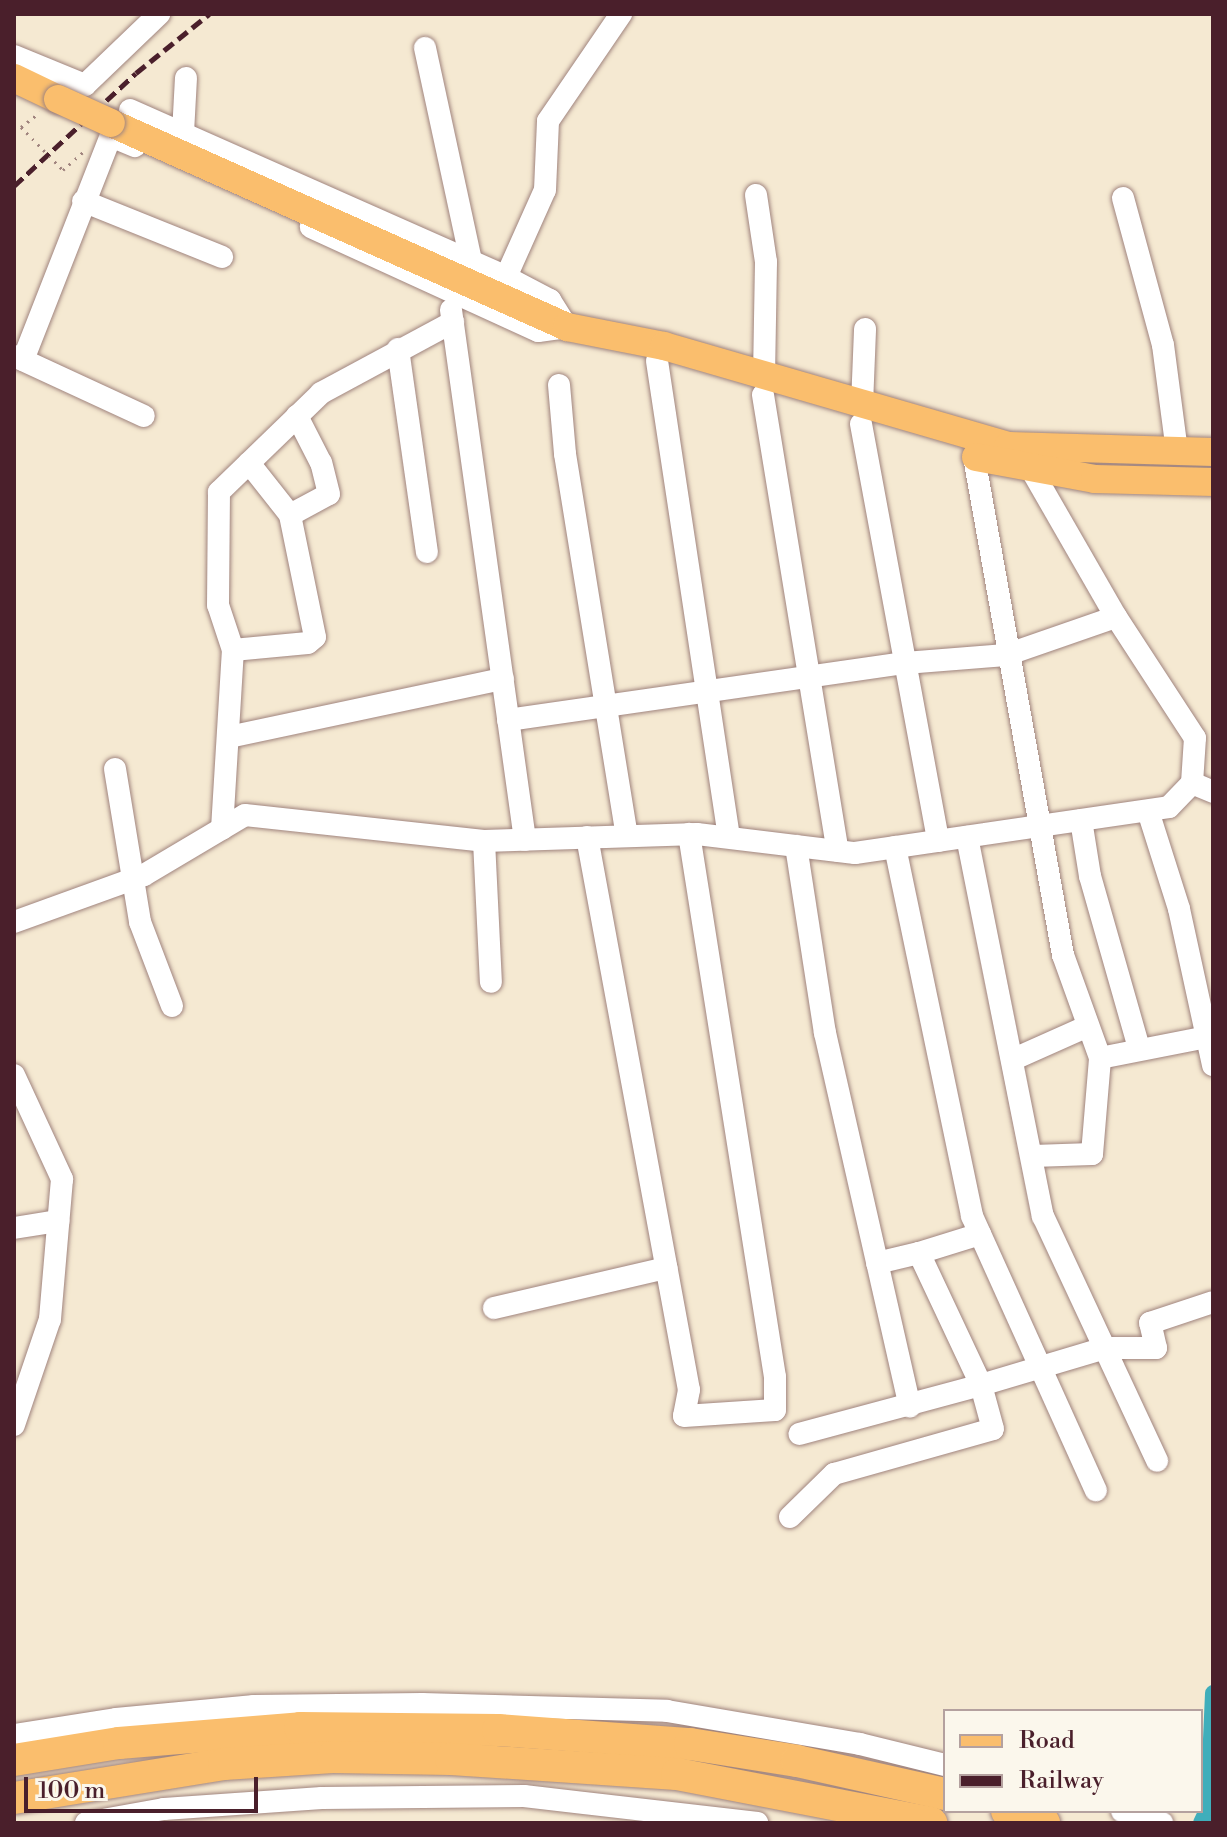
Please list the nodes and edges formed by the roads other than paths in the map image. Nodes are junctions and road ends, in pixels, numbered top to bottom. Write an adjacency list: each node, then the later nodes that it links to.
1 (159, 14): 4 (street)
2 (621, 14): 16 (street)
3 (425, 48): 15 (street)
4 (14, 56)
5 (14, 78): 8 (main road)
6 (186, 78): 10 (street)
7 (14, 89): 8 (street)
8 (48, 104): 9 (main road, bridge)
9 (117, 123): 10 (street); 13 (street); 17 (street); 19 (main road)
10 (183, 133): 15 (street)
11 (756, 195): 26 (street)
12 (1123, 198): 30 (street)
13 (83, 201): 14 (street); 23 (street)
14 (222, 257)
15 (471, 260): 16 (street)
16 (506, 277): 19 (street)
17 (449, 294): 18 (street); 19 (street)
18 (453, 322): 22 (street); 42 (street)
19 (558, 323): 21 (main road)
20 (865, 329): 27 (street)
21 (617, 340): 24 (main road); 26 (main road)
22 (398, 349): 29 (street); 37 (street)
23 (18, 358): 28 (street)
24 (657, 361): 26 (main road); 44 (street)
25 (559, 385): 45 (street)
26 (764, 386): 27 (main road); 43 (street)
27 (861, 414): 30 (main road); 32 (main road); 41 (street)
28 (144, 416)
29 (297, 416): 33 (street); 36 (street)
30 (1177, 451): 31 (main road)
31 (1213, 452)
32 (974, 457): 34 (main road); 40 (street)
33 (249, 463): 36 (street); 39 (street)
34 (1032, 471): 35 (main road); 38 (street)
35 (1213, 482)
36 (290, 515): 39 (street)
37 (427, 552)
38 (1116, 617): 40 (street); 49 (street)
39 (233, 650): 47 (street)
40 (1006, 655): 41 (street); 53 (street)
41 (905, 663): 43 (street); 62 (street)
42 (503, 679): 46 (street); 47 (street)
43 (808, 679): 44 (street); 65 (street)
44 (706, 690): 45 (street); 58 (street)
45 (606, 704): 46 (street); 56 (street)
46 (508, 720): 60 (street)
47 (229, 737): 54 (street)
48 (115, 769): 66 (street)
49 (1192, 783): 50 (street); 51 (street)
50 (1213, 792)
51 (1148, 811): 52 (street); 71 (street)
52 (1081, 820): 53 (street); 72 (street)
53 (1040, 826): 59 (street); 70 (street)
54 (222, 829): 61 (street); 66 (street)
55 (689, 834): 56 (street); 58 (street); 83 (street)
56 (627, 836): 57 (street)
57 (587, 837): 60 (street); 83 (street)
58 (729, 837): 63 (street)
59 (967, 837): 62 (street); 74 (street)
60 (525, 840): 61 (street)
61 (484, 841): 68 (street)
62 (938, 841): 64 (street)
63 (796, 846): 65 (street); 82 (street)
64 (895, 847): 65 (street); 80 (street)
65 (838, 851)
66 (131, 880): 67 (street); 69 (street)
67 (14, 922)
68 (491, 982)
69 (172, 1006)
70 (1088, 1026): 73 (street); 74 (street)
71 (1207, 1037): 72 (street); 75 (street)
72 (1139, 1048): 73 (street)
73 (1100, 1058): 77 (street)
74 (1014, 1059): 77 (street)
75 (1213, 1065)
76 (14, 1075): 78 (street)
77 (1033, 1156): 86 (street)
78 (58, 1221): 79 (street); 90 (street)
79 (14, 1228)
80 (980, 1234): 81 (street); 87 (street)
81 (919, 1253): 82 (street); 88 (street)
82 (877, 1263): 89 (street)
83 (666, 1268): 85 (street)
84 (1213, 1302): 86 (street)
85 (494, 1308)
86 (1105, 1348): 87 (street); 92 (street)
87 (1040, 1366): 88 (street); 93 (street)
88 (981, 1385): 89 (street); 94 (street)
89 (910, 1406): 91 (street)
90 (14, 1425)
91 (799, 1434)
92 (1157, 1461)
93 (1096, 1490)
94 (790, 1517)
95 (14, 1735): 97 (street)
96 (14, 1760): 98 (highway)
97 (943, 1765)
98 (943, 1794)
99 (14, 1798): 104 (highway)
100 (1013, 1813): 105 (highway)
101 (1129, 1813): 106 (street)
102 (86, 1823): 103 (street)
103 (757, 1823)
104 (931, 1823)
105 (1044, 1823)
106 (1162, 1823)

